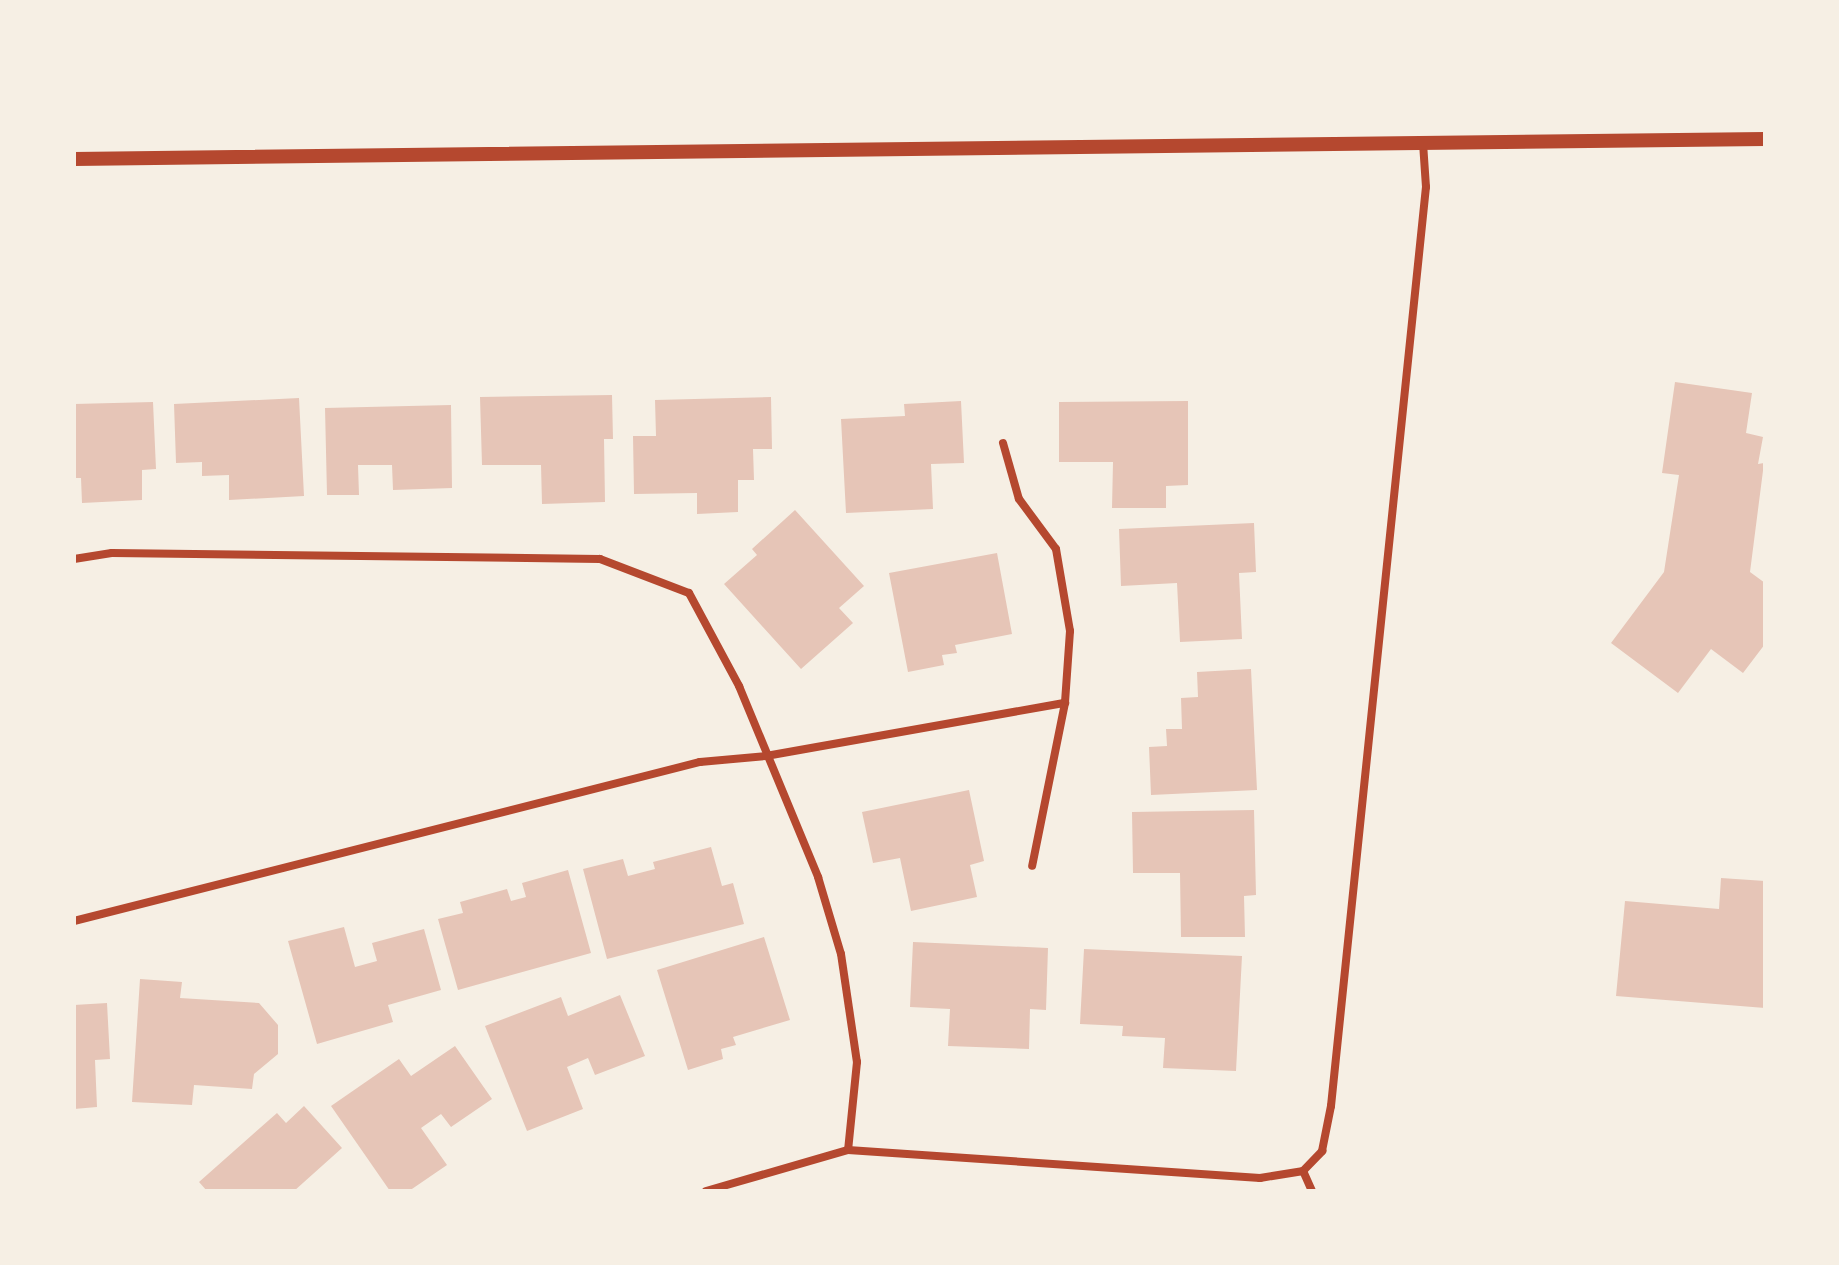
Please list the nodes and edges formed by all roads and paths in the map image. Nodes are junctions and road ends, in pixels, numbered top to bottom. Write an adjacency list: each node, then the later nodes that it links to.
1 (1765, 139): 2 (street)
2 (1423, 143): 3 (street); 11 (street)
3 (74, 159)
4 (1003, 443): 6 (street)
5 (74, 559): 7 (street)
6 (1065, 703): 7 (street); 8 (street)
7 (766, 756): 9 (street); 10 (street)
8 (1032, 866)
9 (74, 921)
10 (848, 1150): 11 (street); 12 (street)
11 (1303, 1171): 13 (street)
12 (706, 1191)
13 (1312, 1191)

